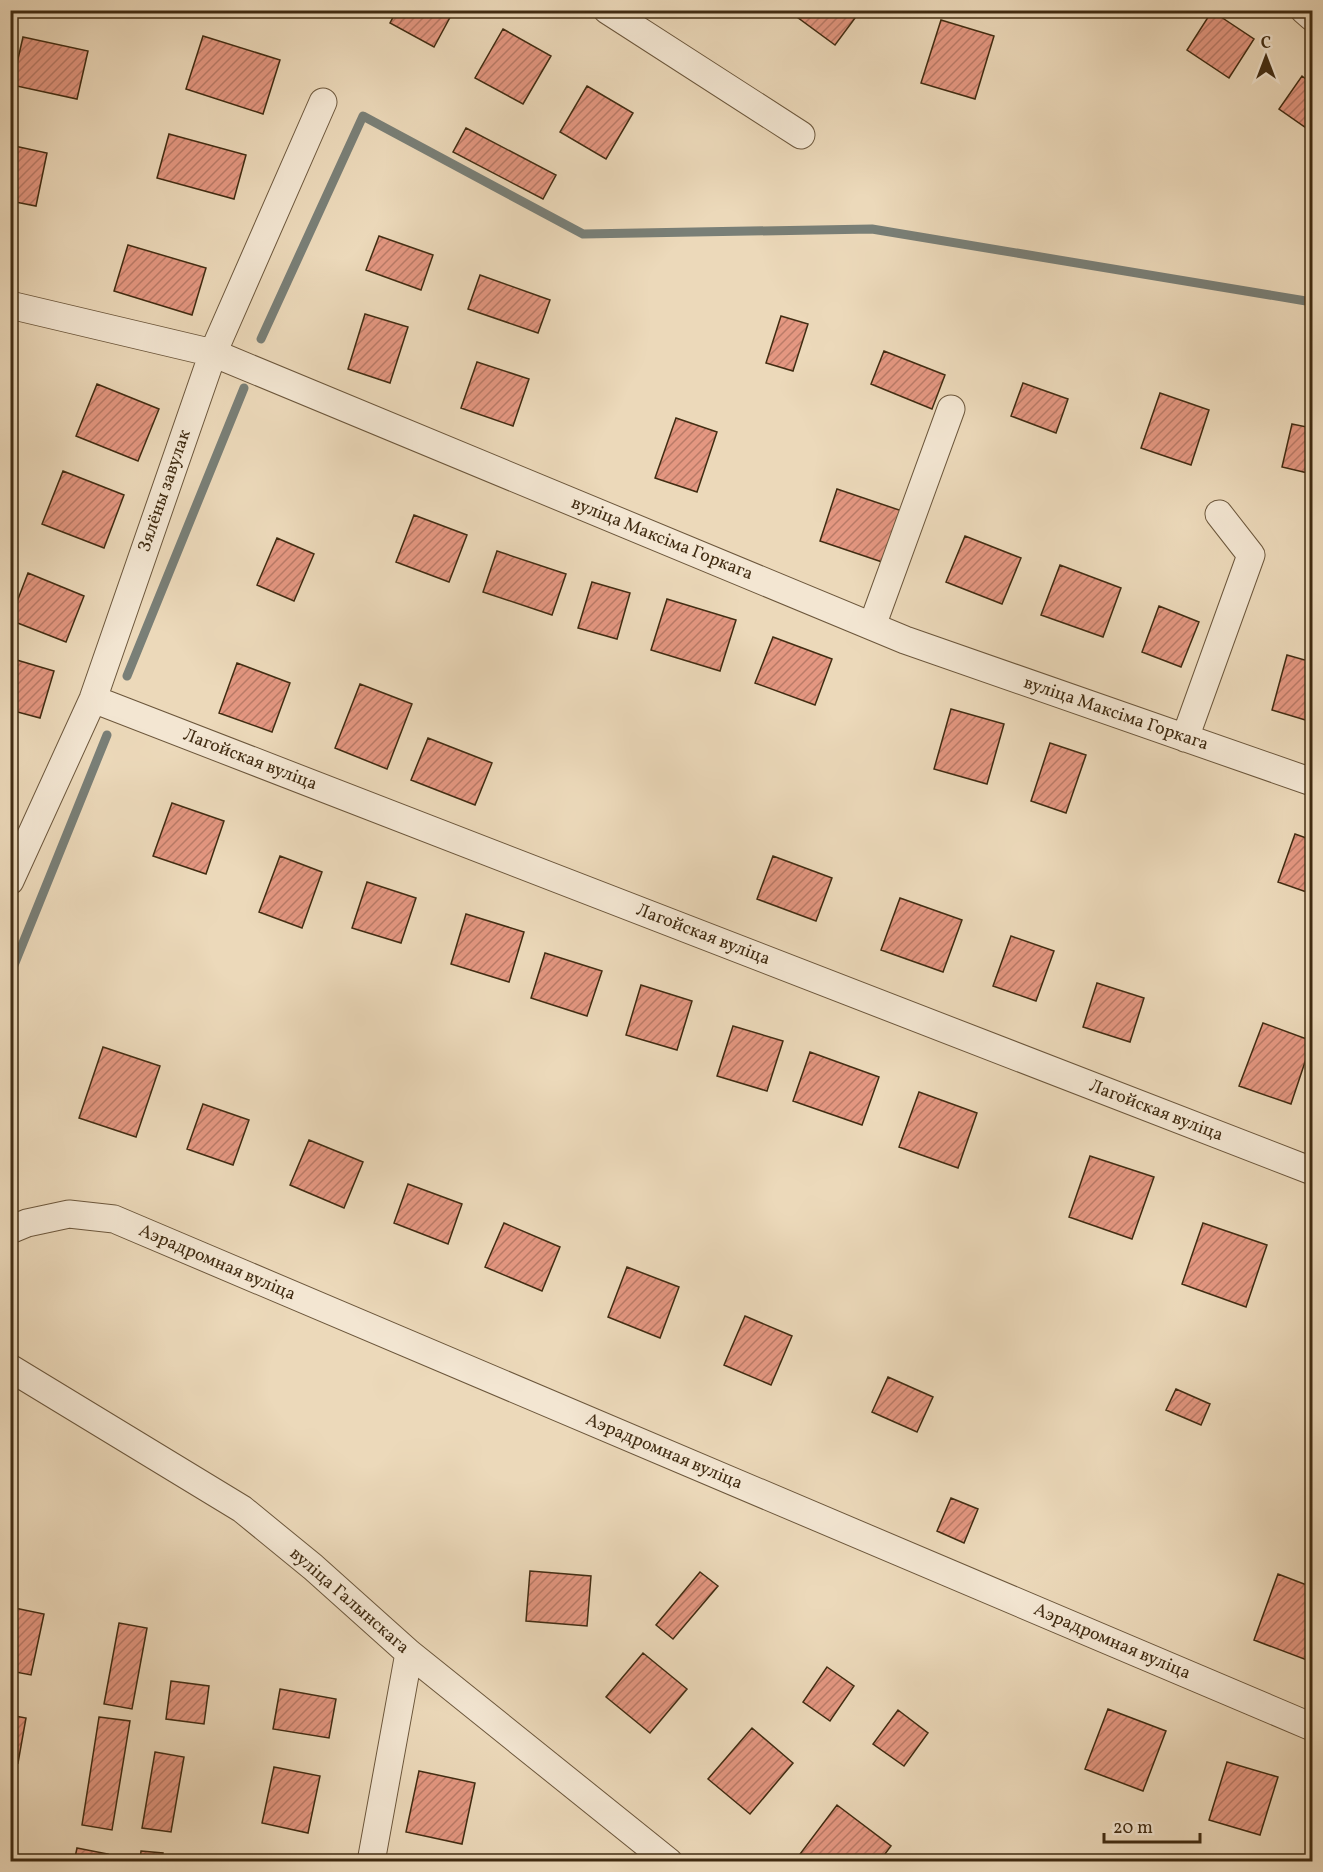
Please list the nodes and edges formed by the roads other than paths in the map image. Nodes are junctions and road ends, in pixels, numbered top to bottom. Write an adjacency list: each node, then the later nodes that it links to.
1 (607, 10): 5 (street)
2 (1304, 10): 3 (street)
3 (1312, 17)
4 (323, 102): 7 (street, Зялёны завулак)
5 (801, 135)
6 (10, 305): 7 (street, вуліца Максіма Горкага)
7 (213, 353): 10 (street, вуліца Максіма Горкага); 11 (street, Зялёны завулак)
8 (951, 409): 10 (street)
9 (1219, 514): 12 (street)
10 (872, 626): 12 (street, вуліца Максіма Горкага)
11 (93, 699): 14 (street, Зялёны завулак); 15 (street, Лагойская вуліца)
12 (1185, 738): 13 (street, вуліца Максіма Горкага)
13 (1312, 782)
14 (10, 881)
15 (1312, 1171)
16 (10, 1230): 19 (street, Аэрадромная вуліца)
17 (10, 1368): 18 (street, вуліца Галынскага)
18 (409, 1653): 20 (street); 21 (street, вуліца Галынскага)
19 (1312, 1727)
20 (370, 1862)
21 (669, 1862)

